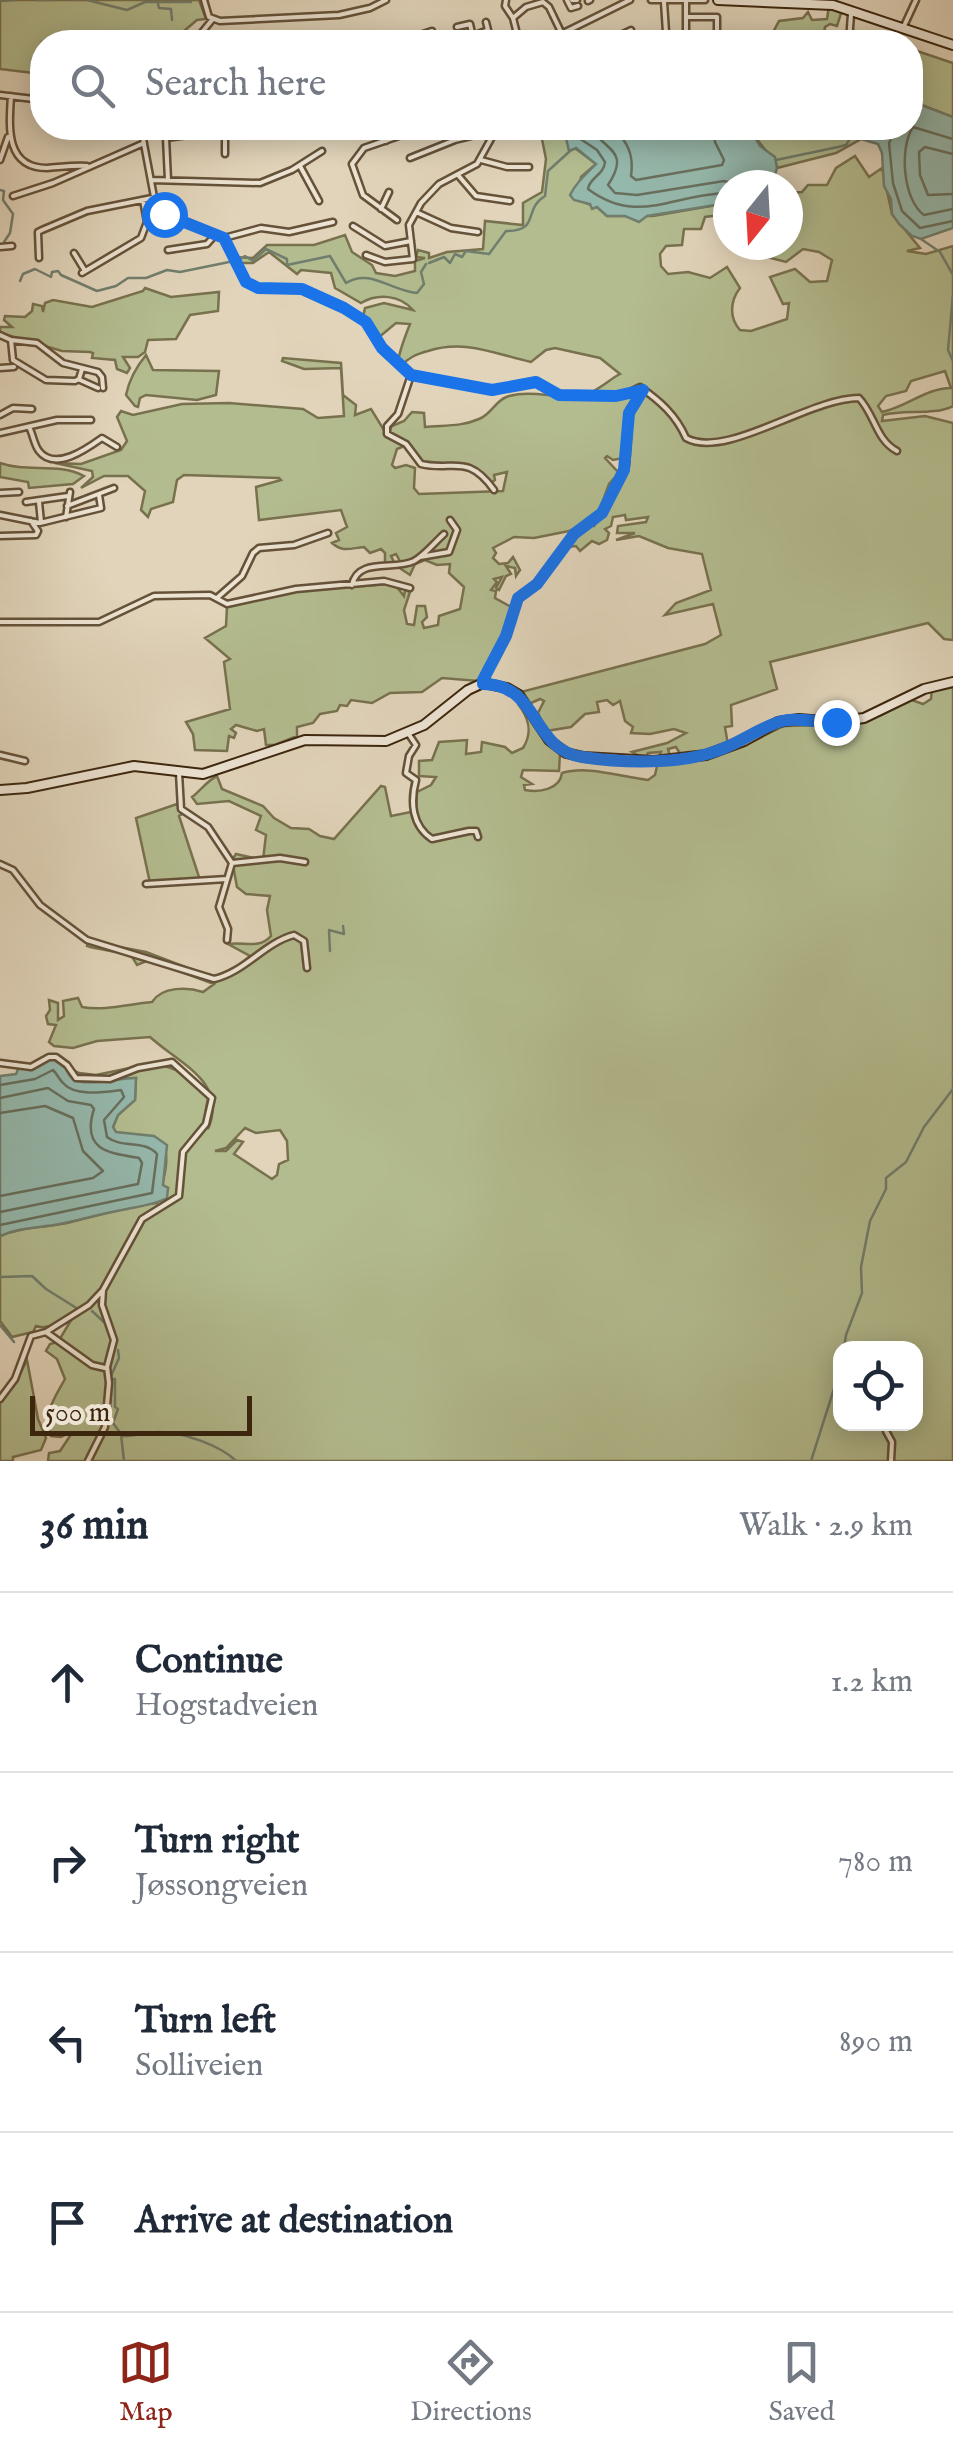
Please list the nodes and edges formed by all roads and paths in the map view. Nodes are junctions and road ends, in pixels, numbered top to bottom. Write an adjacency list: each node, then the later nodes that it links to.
1 (207, 0): 18 (street)
2 (386, 0): 18 (street)
3 (506, 0): 17 (street)
4 (630, 0): 14 (street)
5 (651, 0): 6 (street)
6 (664, 0): 11 (street); 28 (street)
7 (702, 0): 11 (street)
8 (718, 0): 13 (street)
9 (916, 0): 20 (street)
10 (588, 1): 12 (street)
11 (688, 1): 16 (street)
12 (574, 2)
13 (796, 2): 15 (street)
14 (609, 5): 27 (street)
15 (851, 10): 20 (street); 31 (street)
16 (686, 17): 29 (street); 30 (street)
17 (513, 18): 25 (street); 26 (street)
18 (212, 20): 22 (street)
19 (486, 22): 24 (street)
20 (904, 26): 32 (street)
21 (457, 27): 23 (street)
22 (204, 30)
23 (471, 30)
24 (488, 30)
25 (516, 30)
26 (560, 30)
27 (568, 30)
28 (666, 30)
29 (686, 30)
30 (717, 30)
31 (850, 30)
32 (914, 30)
33 (923, 33): 34 (street)
34 (953, 45)
35 (0, 95): 36 (street)
36 (11, 96): 37 (street); 38 (street)
37 (30, 98)
38 (10, 132): 50 (street); 52 (street)
39 (143, 140): 46 (street)
40 (166, 140): 57 (street)
41 (225, 140): 48 (street)
42 (391, 140): 45 (street)
43 (454, 140): 49 (street)
44 (491, 140): 51 (street)
45 (386, 142): 64 (street)
46 (144, 143): 52 (street); 56 (street)
47 (322, 151): 53 (street)
48 (225, 154)
49 (410, 158)
50 (0, 160)
51 (481, 160): 54 (street); 55 (street)
52 (89, 166): 59 (street)
53 (300, 166): 57 (street); 62 (street)
54 (528, 167)
55 (458, 175): 63 (street); 65 (street)
56 (151, 180): 57 (street); 60 (street)
57 (168, 180)
58 (389, 192): 64 (street)
59 (13, 196)
60 (154, 197): 61 (street); 70 (street)
61 (143, 200): 76 (street); 78 (street)
62 (320, 201)
63 (510, 201)
64 (381, 210): 66 (street)
65 (416, 212): 69 (street); 72 (street)
66 (398, 220)
67 (334, 222): 71 (street)
68 (353, 226): 72 (street)
69 (478, 232)
70 (216, 234): 71 (street); 75 (street)
71 (224, 238): 85 (street)
72 (411, 241): 77 (street)
73 (12, 246): 74 (street)
74 (0, 247)
75 (168, 250)
76 (74, 253)
77 (366, 256)
78 (39, 258)
79 (0, 335): 80 (street)
80 (11, 340): 84 (street); 86 (street)
81 (0, 357): 82 (street)
82 (2, 367): 83 (street)
83 (14, 368)
84 (82, 369): 86 (street); 86 (street)
85 (411, 375): 87 (street); 96 (street)
86 (79, 379)
87 (643, 390): 94 (street); 117 (street)
88 (32, 408): 89 (street)
89 (0, 415)
90 (91, 420): 91 (street)
91 (29, 427): 92 (street); 93 (street)
92 (0, 433)
93 (116, 447)
94 (897, 450)
95 (114, 488): 99 (street)
96 (494, 490)
97 (19, 492): 98 (street)
98 (0, 493)
99 (99, 495): 102 (street); 104 (street)
100 (26, 502): 101 (street)
101 (39, 502): 102 (street); 107 (street)
102 (67, 506): 104 (street)
103 (0, 514): 106 (street)
104 (66, 517): 107 (street)
105 (450, 520): 111 (street)
106 (31, 522): 107 (street); 110 (street)
107 (40, 523)
108 (328, 533): 114 (street)
109 (444, 534): 111 (street)
110 (0, 536)
111 (420, 557): 112 (street)
112 (352, 585): 113 (street); 114 (street)
113 (410, 588)
114 (218, 597): 115 (street)
115 (0, 622)
116 (953, 682): 117 (street)
117 (483, 684): 118 (street)
118 (408, 733): 121 (street); 123 (street)
119 (0, 755): 120 (street)
120 (25, 761)
121 (179, 773): 122 (street); 126 (street)
122 (0, 790)
123 (478, 837)
124 (304, 862): 126 (street)
125 (0, 864): 130 (street)
126 (232, 864): 127 (street)
127 (227, 879): 128 (street); 129 (street)
128 (146, 884)
129 (227, 940)
130 (307, 968)
131 (0, 1062): 132 (street)
132 (103, 1290): 133 (street); 134 (street)
133 (46, 1332): 134 (street); 135 (street)
134 (106, 1367): 137 (street)
135 (0, 1399)
136 (886, 1431): 138 (street)
137 (88, 1461)
138 (891, 1461)

